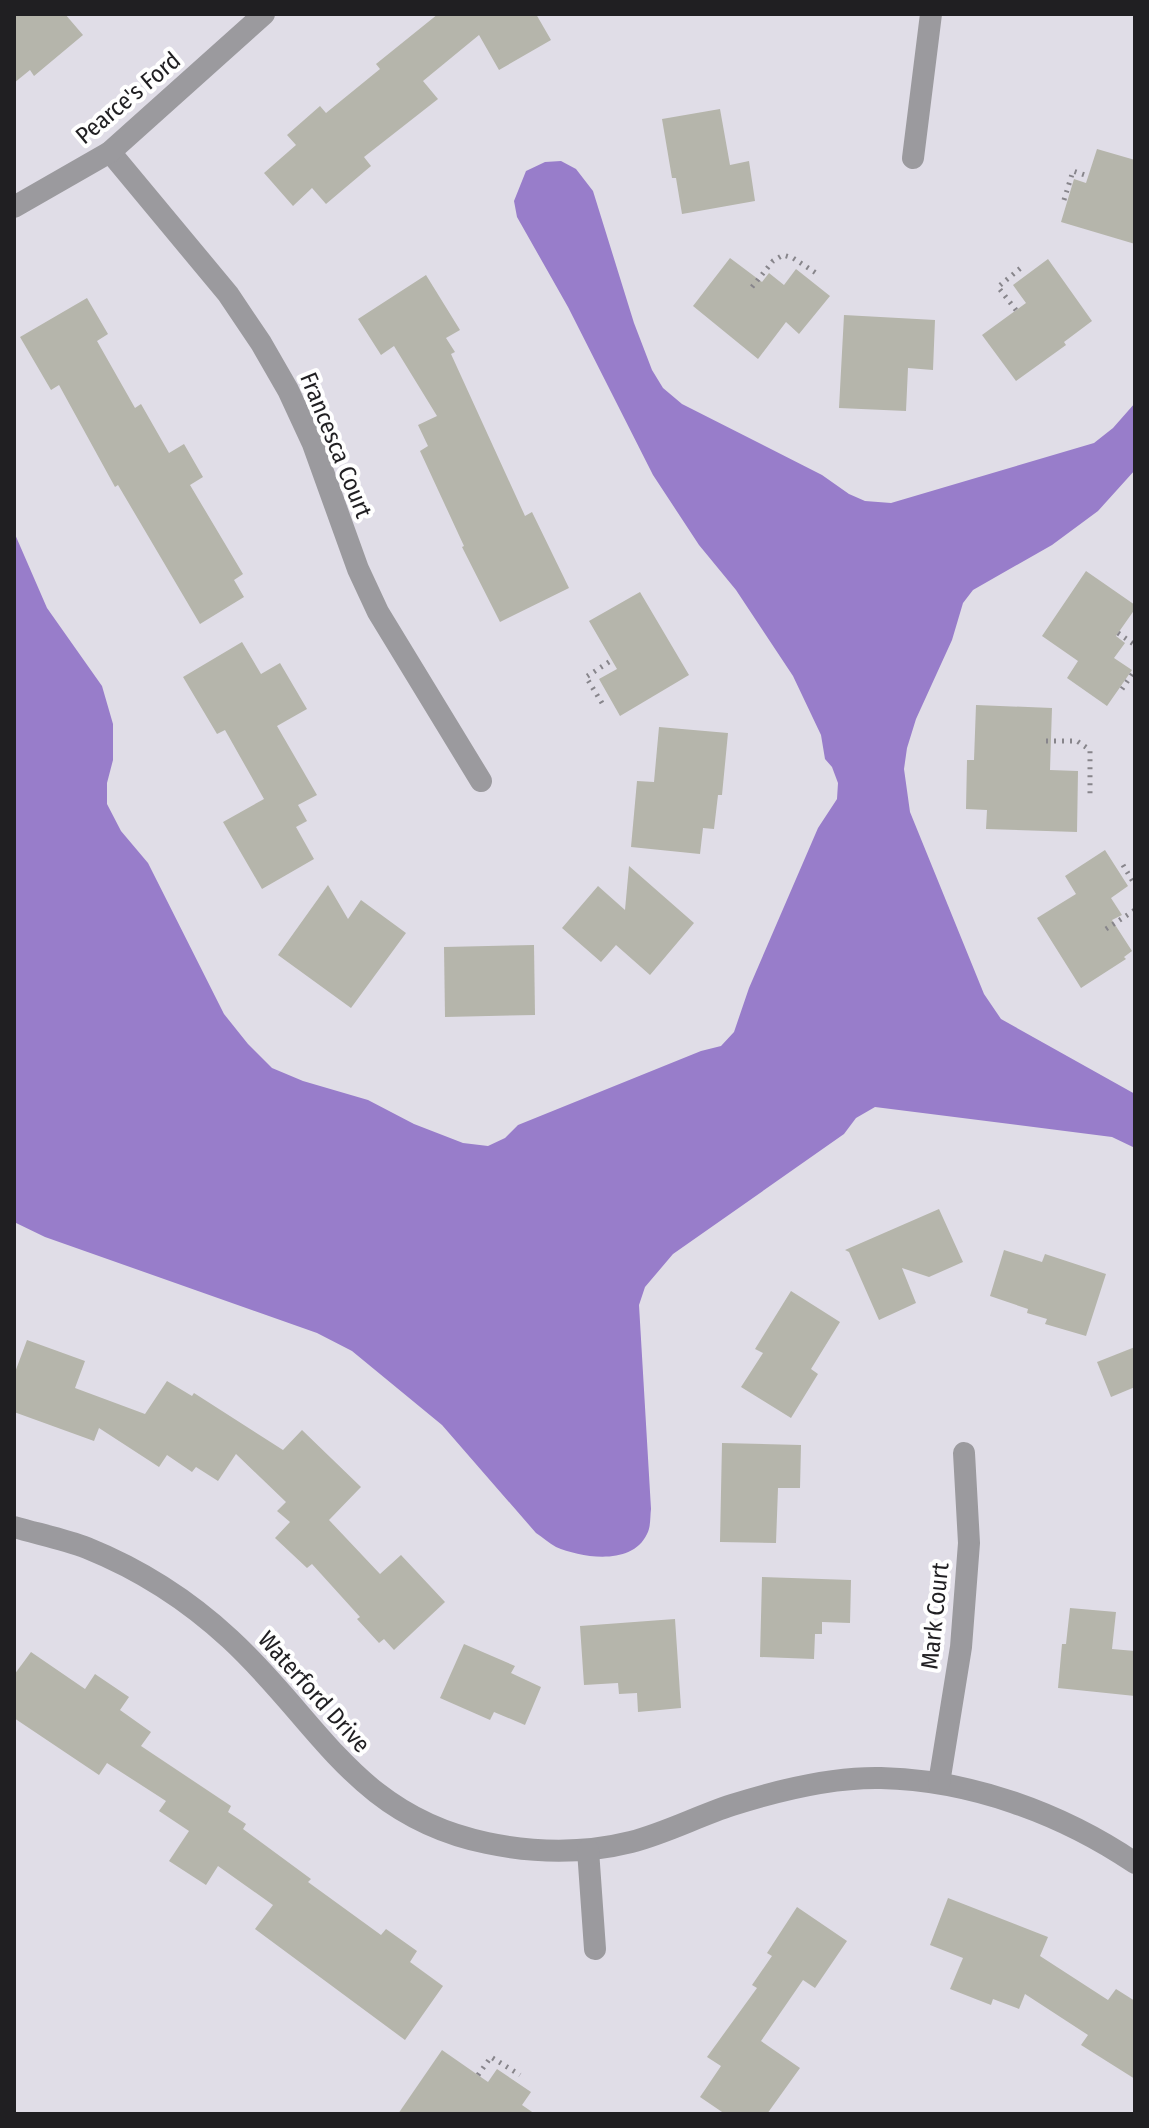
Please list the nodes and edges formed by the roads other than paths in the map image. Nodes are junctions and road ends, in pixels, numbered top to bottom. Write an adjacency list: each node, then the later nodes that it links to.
1 (264, 14): 3 (street, Pearce's Ford)
2 (931, 14): 4 (street)
3 (110, 152): 5 (street, Pearce's Ford); 6 (street, Francesca Court)
4 (913, 158)
5 (14, 207)
6 (481, 781)
7 (964, 1453): 9 (street, Mark Court)
8 (14, 1527): 10 (street, Waterford Drive)
9 (939, 1783): 10 (street, Waterford Drive); 11 (street, Waterford Drive)
10 (588, 1850): 12 (street)
11 (1135, 1863)
12 (595, 1949)

